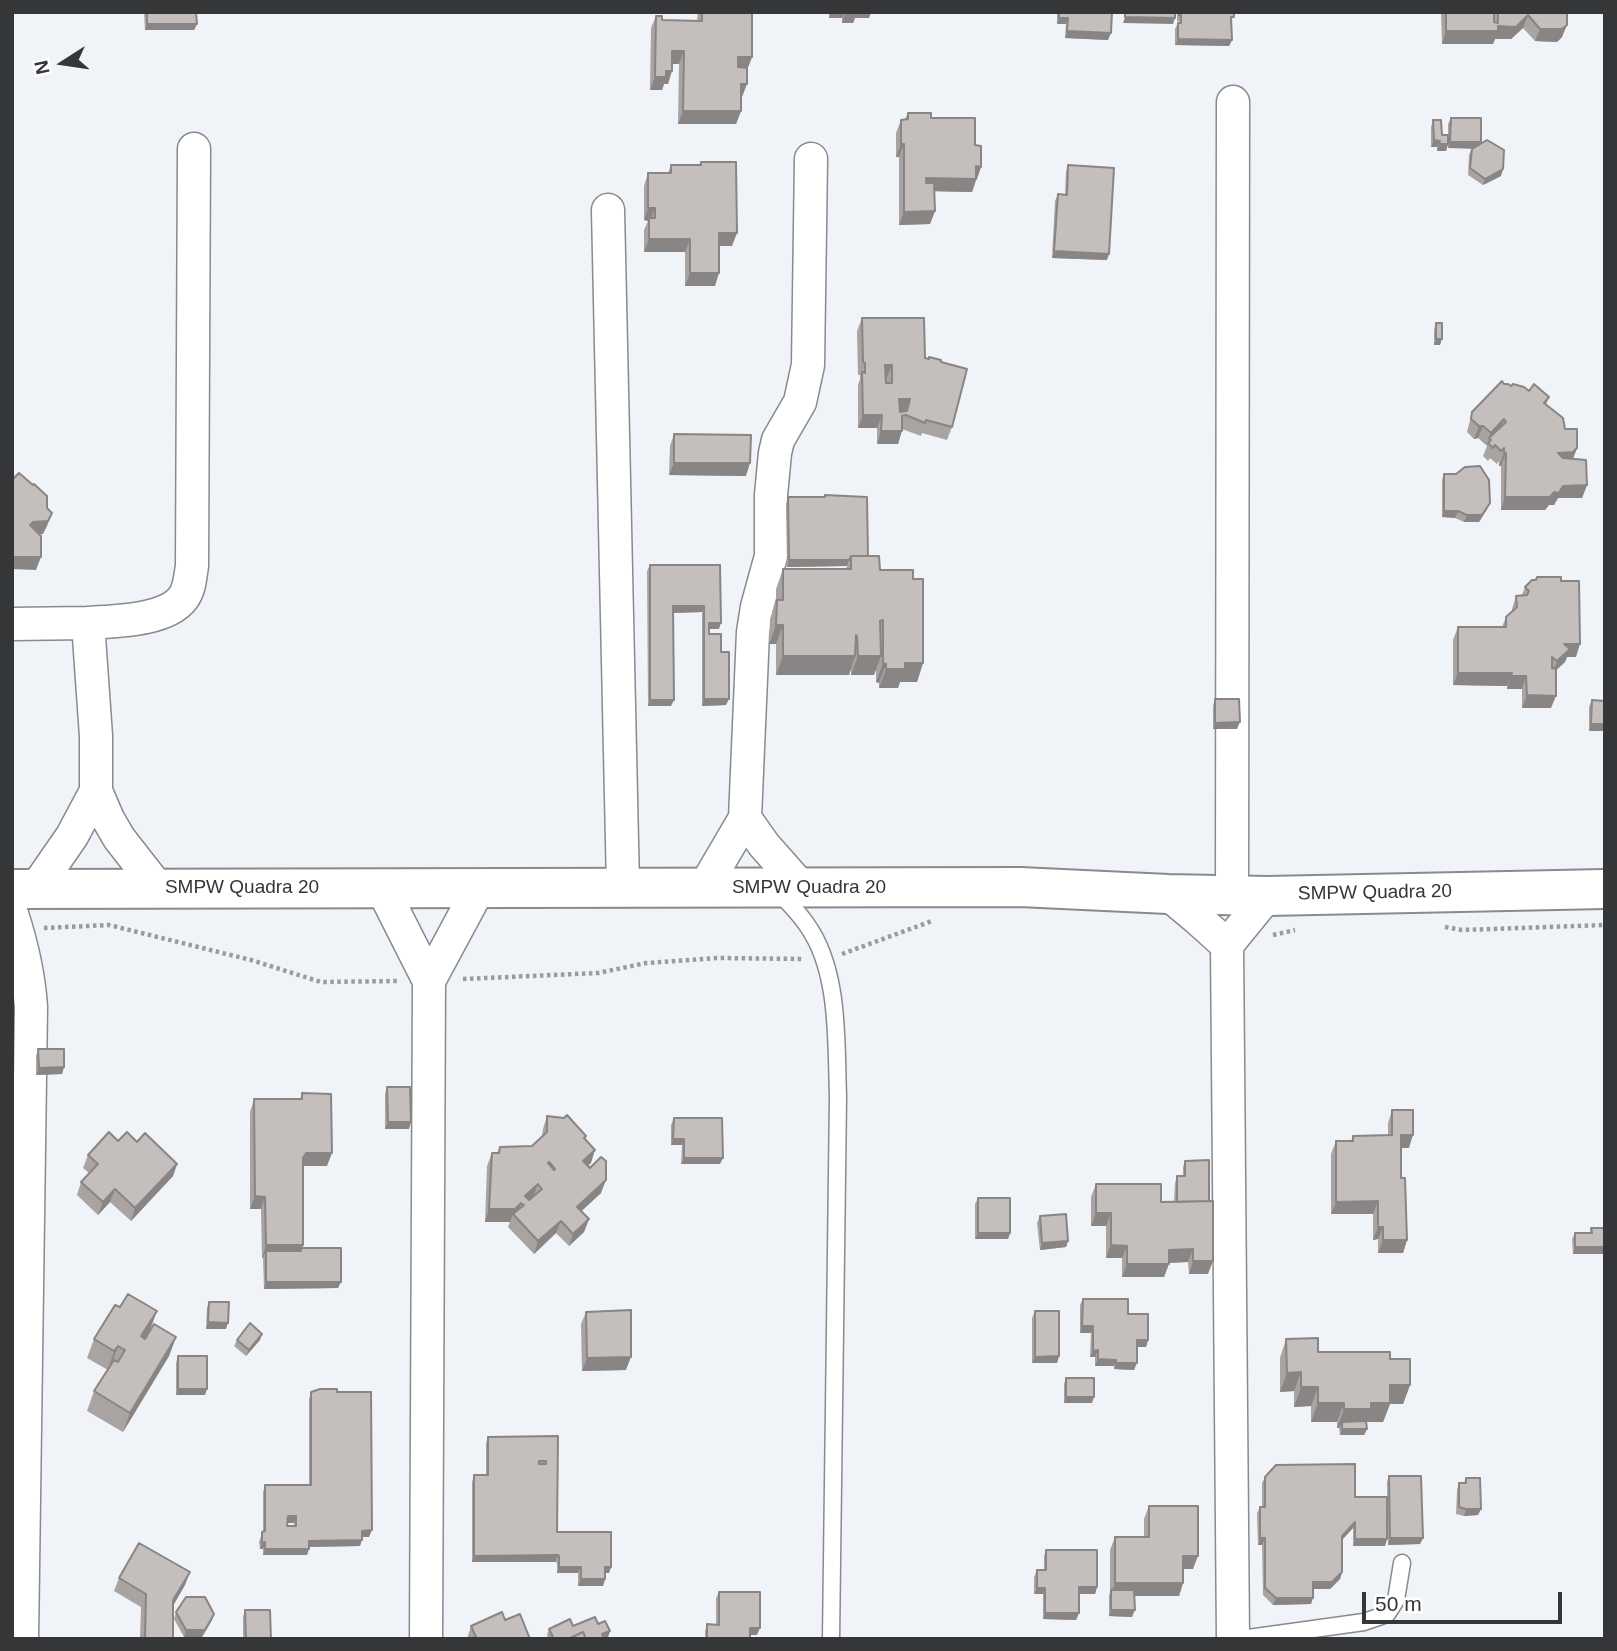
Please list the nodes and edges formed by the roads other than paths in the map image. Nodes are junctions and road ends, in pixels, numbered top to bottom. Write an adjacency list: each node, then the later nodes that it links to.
1 (1233, 102): 17 (street)
2 (194, 149): 5 (street)
3 (811, 159): 8 (street)
4 (608, 210): 10 (street)
5 (88, 623): 6 (street); 7 (street)
6 (12, 624)
7 (96, 791): 11 (street); 18 (street)
8 (745, 818): 14 (street); 15 (street)
9 (1600, 882): 17 (street, SMPW Quadra 20)
10 (623, 887): 13 (street, SMPW Quadra 20); 14 (street, SMPW Quadra 20)
11 (158, 888): 12 (street, SMPW Quadra 20); 18 (street, SMPW Quadra 20)
12 (382, 888): 13 (street, SMPW Quadra 20); 20 (street)
13 (479, 888): 20 (street)
14 (704, 888): 15 (street, SMPW Quadra 20)
15 (789, 888): 16 (street, SMPW Quadra 20); 24 (lane)
16 (1168, 894): 17 (street, SMPW Quadra 20); 19 (street)
17 (1250, 895): 19 (street)
18 (20, 897): 22 (street)
19 (1227, 945): 25 (street)
20 (429, 981): 23 (street)
21 (1402, 1563): 26 (lane)
22 (22, 1639)
23 (426, 1639)
24 (831, 1639)
25 (1233, 1639)
26 (1241, 1639)

